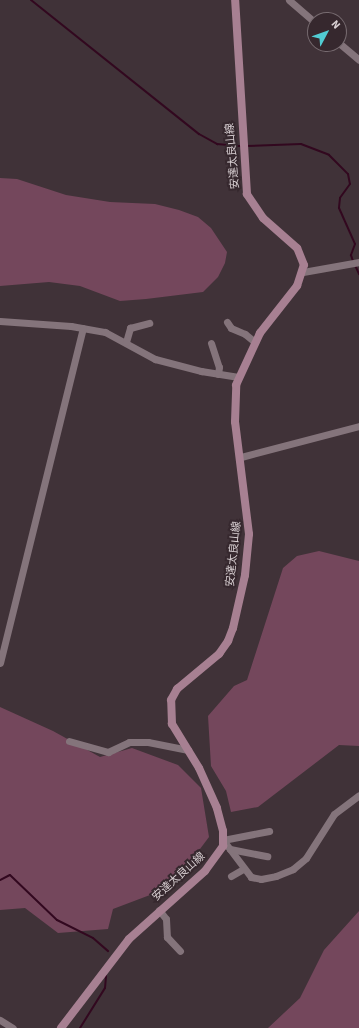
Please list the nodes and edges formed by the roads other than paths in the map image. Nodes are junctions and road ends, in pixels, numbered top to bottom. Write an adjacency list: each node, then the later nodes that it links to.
1 (235, 0): 7 (main road, 安達太良山線)
2 (289, 0): 3 (street)
3 (307, 16)
4 (347, 50): 5 (street)
5 (359, 60)
6 (359, 262): 7 (street)
7 (303, 272): 13 (main road, 安達太良山線)
8 (0, 320): 11 (street)
9 (227, 322): 13 (street)
10 (149, 323): 12 (street)
11 (83, 328): 12 (street); 19 (street)
12 (126, 342): 15 (street)
13 (255, 342): 16 (main road, 安達太良山線)
14 (211, 343): 15 (street)
15 (218, 374): 16 (street)
16 (239, 377): 18 (main road, 安達太良山線)
17 (359, 426): 18 (street)
18 (241, 457): 21 (main road, 安達太良山線)
19 (0, 663)
20 (69, 741): 21 (street)
21 (188, 750): 24 (main road, 安達太良山線)
22 (359, 795): 27 (street)
23 (269, 831): 24 (street)
24 (223, 840): 25 (street); 29 (main road, 安達太良山線)
25 (230, 849): 26 (street); 27 (street)
26 (267, 856)
27 (243, 869): 28 (street)
28 (231, 876)
29 (159, 910): 30 (street); 33 (main road, 安達太良山線)
30 (180, 950)
31 (0, 1020): 32 (street)
32 (13, 1028)
33 (61, 1028)

